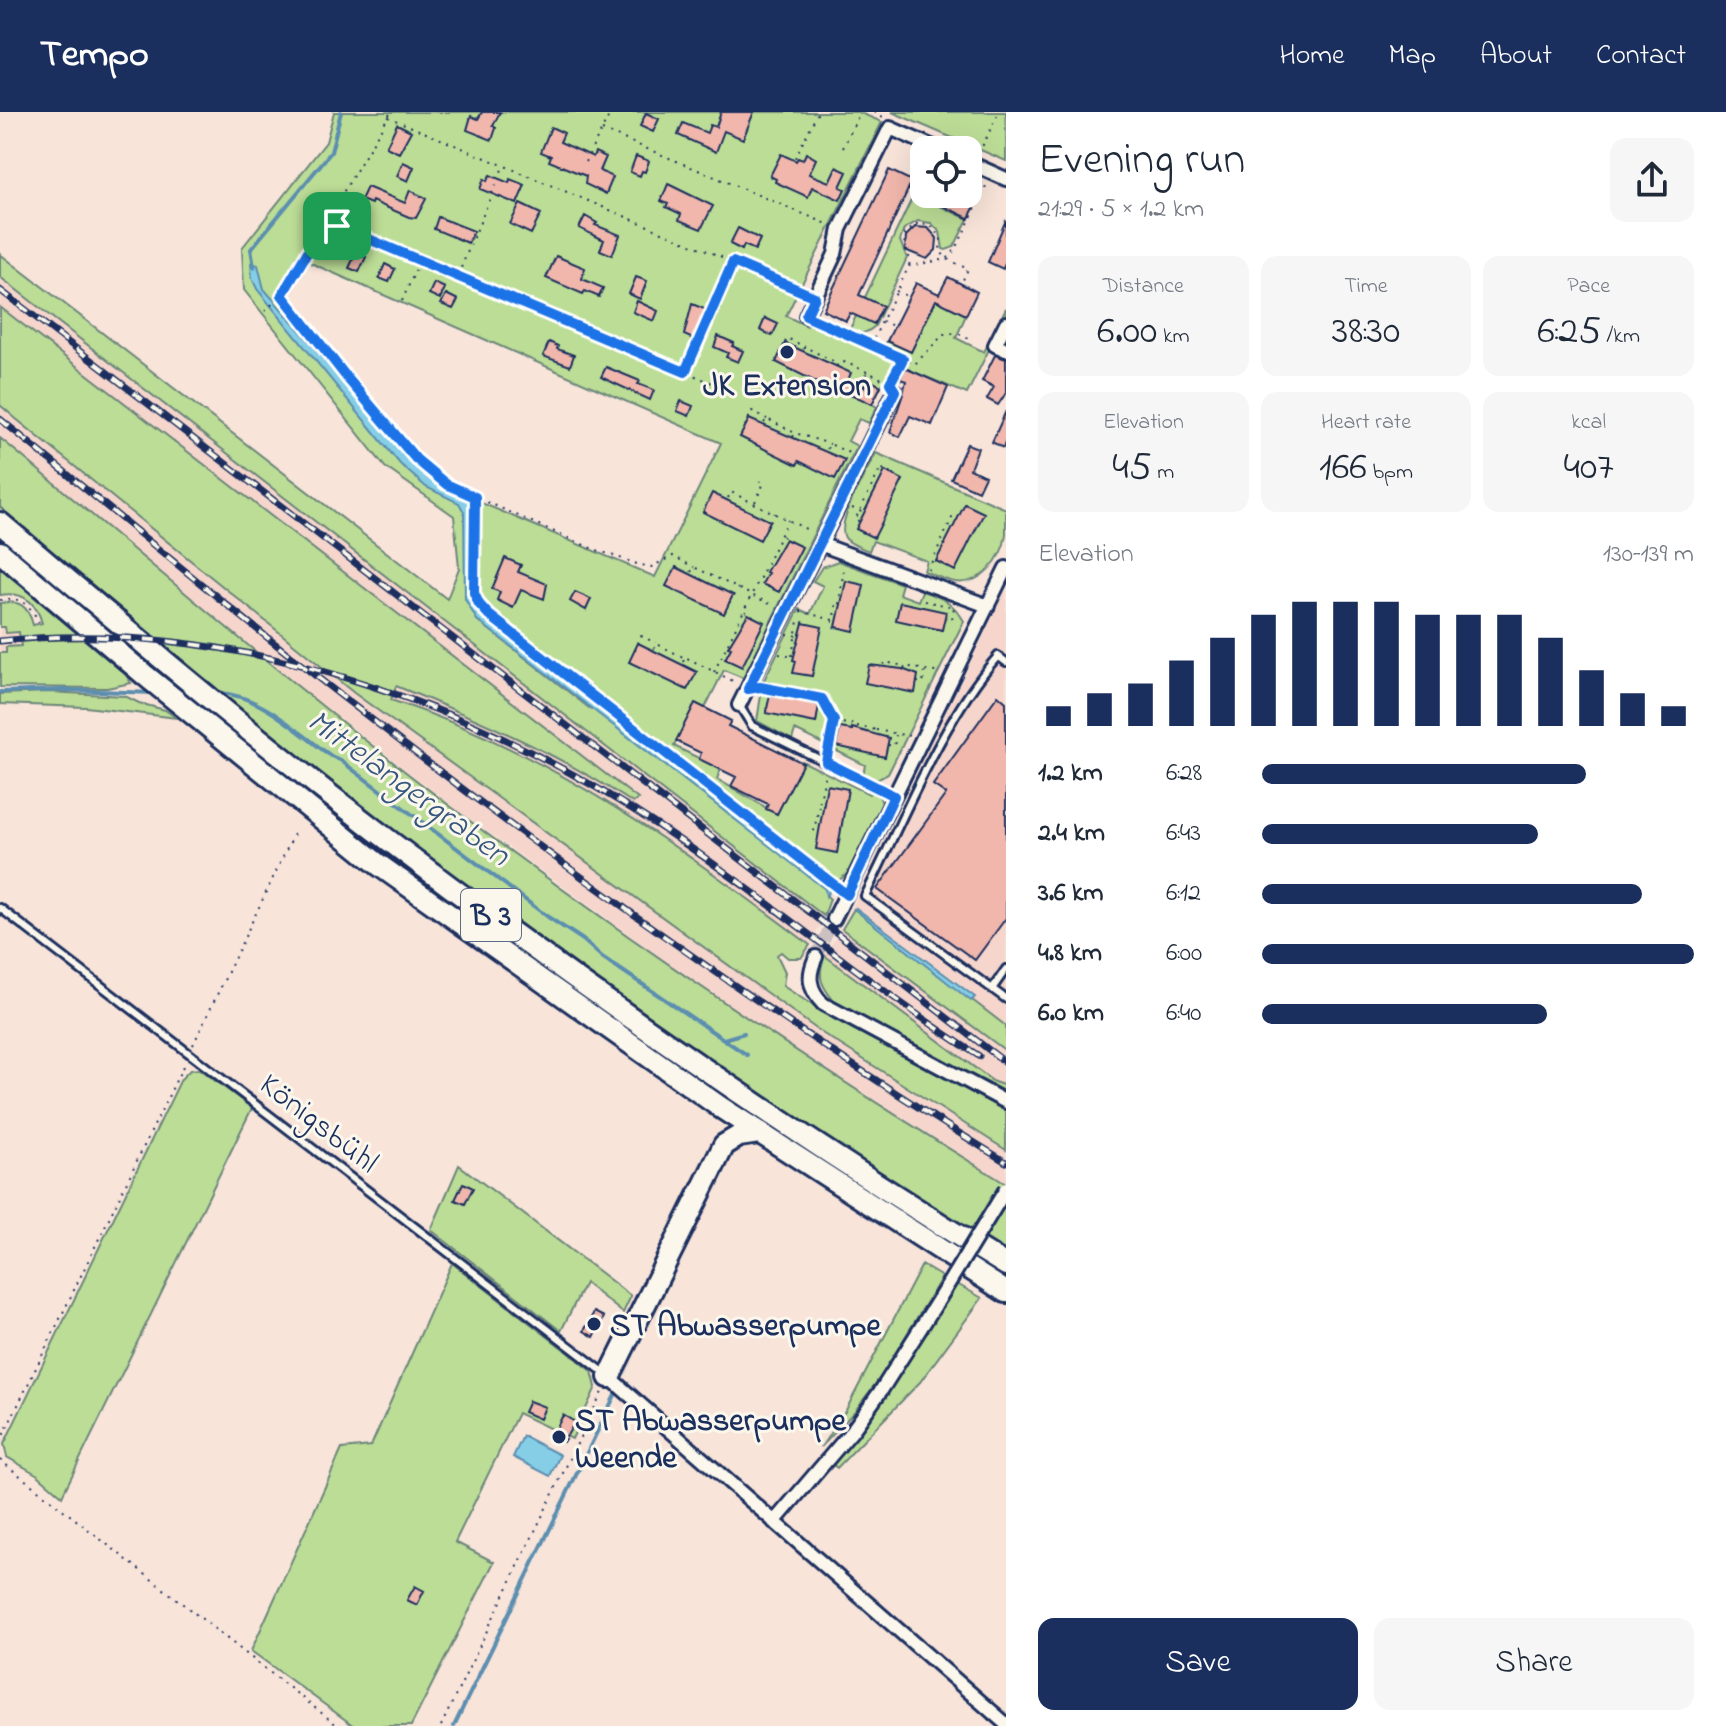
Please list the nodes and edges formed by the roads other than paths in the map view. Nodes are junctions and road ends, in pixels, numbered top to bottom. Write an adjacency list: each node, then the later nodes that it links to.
1 (910, 137): 4 (street)
2 (982, 168): 3 (street)
3 (1006, 179)
4 (806, 316)
5 (1006, 323): 6 (street)
6 (1006, 350)
7 (895, 391): 9 (street)
8 (0, 523): 25 (highway, B 3)
9 (820, 544): 12 (street); 14 (street)
10 (0, 552): 23 (highway, B 3)
11 (1006, 568): 12 (street)
12 (988, 606): 15 (street)
13 (1006, 662): 20 (lane)
14 (739, 705): 15 (lane)
15 (894, 796): 17 (street)
16 (0, 908): 27 (lane, Königsbühl)
17 (834, 919)
18 (816, 957): 22 (street)
19 (1006, 969): 20 (lane)
20 (992, 989): 21 (lane)
21 (1006, 999)
22 (1006, 1102)
23 (759, 1133): 26 (highway, B 3); 27 (highway)
24 (1006, 1189): 28 (street, bridge)
25 (1006, 1265)
26 (1006, 1292)
27 (609, 1377): 28 (street)
28 (774, 1522): 29 (street)
29 (1006, 1724)

